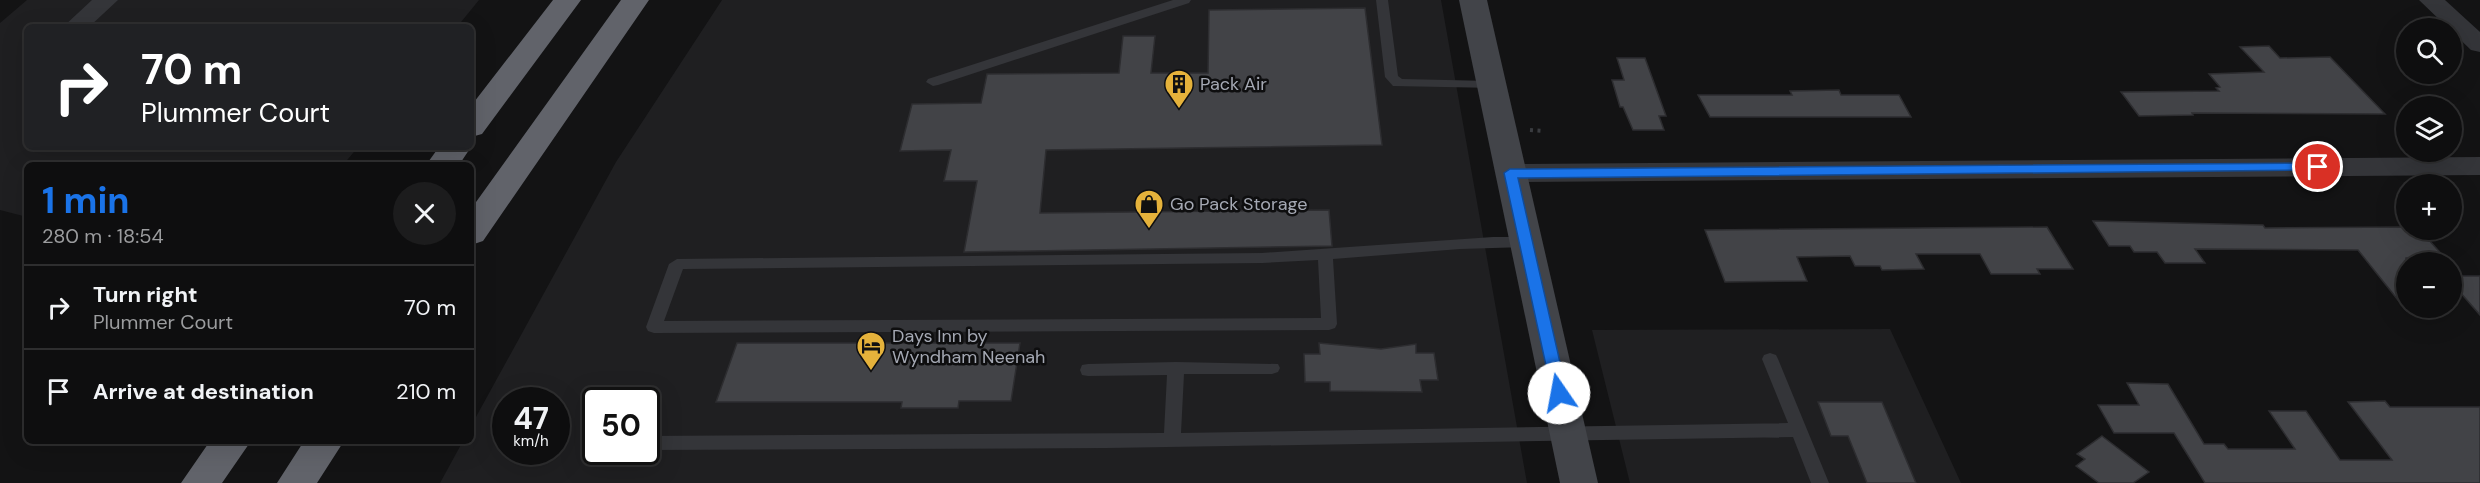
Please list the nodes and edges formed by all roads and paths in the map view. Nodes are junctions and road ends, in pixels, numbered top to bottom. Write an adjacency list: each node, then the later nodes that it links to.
1 (106, 0): 8 (street)
2 (567, 0): 12 (highway)
3 (635, 0): 17 (highway)
4 (1185, 0): 10 (lane)
5 (1382, 0): 11 (lane)
6 (1473, 0): 11 (main road)
7 (2431, 0): 9 (street)
8 (78, 24)
9 (2480, 45)
10 (933, 82)
11 (1491, 85): 16 (main road)
12 (474, 123)
13 (454, 150): 14 (highway)
14 (444, 162)
15 (2480, 166): 16 (street)
16 (1510, 173): 18 (main road)
17 (474, 230)
18 (1526, 242): 19 (lane); 25 (main road)
19 (1325, 256): 19 (lane)
20 (1770, 359): 24 (lane)
21 (1176, 368): 22 (lane); 23 (lane); 26 (lane)
22 (1272, 368)
23 (1088, 370)
24 (1799, 430): 25 (lane); 33 (lane)
25 (1568, 434): 26 (lane); 32 (main road)
26 (1172, 440): 27 (lane)
27 (660, 443)
28 (230, 444): 30 (highway)
29 (324, 444): 31 (highway)
30 (201, 483)
31 (296, 483)
32 (1579, 483)
33 (1820, 483)

